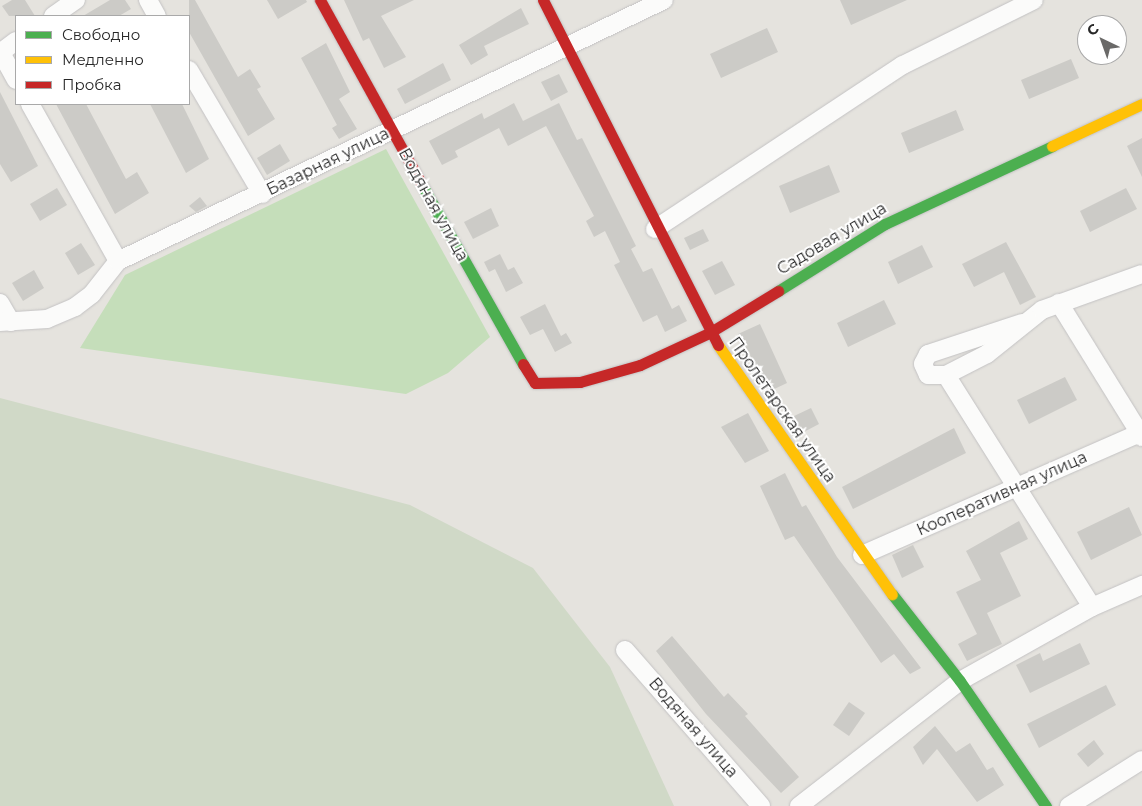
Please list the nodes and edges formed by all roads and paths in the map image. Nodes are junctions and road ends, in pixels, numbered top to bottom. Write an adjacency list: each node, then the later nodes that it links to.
1 (76, 0): 7 (street)
2 (148, 0): 8 (street)
3 (320, 0): 16 (street, Водяная улица)
4 (542, 0): 10 (street, Пролетарская улица)
5 (664, 0): 10 (street, Базарная улица)
6 (1034, 0): 18 (street)
7 (54, 15)
8 (156, 15)
9 (15, 42): 11 (street)
10 (564, 47): 16 (street, Базарная улица); 18 (street, Пролетарская улица)
11 (0, 52): 13 (street)
12 (190, 72): 17 (street)
13 (15, 78)
14 (1142, 104): 25 (street, Садовая улица)
15 (31, 105): 19 (street)
16 (392, 130): 17 (street, Базарная улица); 27 (street, Водяная улица)
17 (262, 194): 19 (street, Базарная улица)
18 (655, 229): 25 (street, Пролетарская улица)
19 (118, 261): 23 (street, Базарная улица)
20 (1142, 274): 22 (street)
21 (0, 303): 23 (street)
22 (1059, 303): 24 (street); 28 (street)
23 (5, 322)
24 (1022, 323): 26 (street); 26 (street)
25 (709, 332): 27 (street, Садовая улица); 30 (street, Пролетарская улица)
26 (946, 375): 29 (street)
27 (535, 383)
28 (1141, 434): 29 (street, Кооперативная улица)
29 (1017, 488): 30 (street, Кооперативная улица); 32 (street)
30 (862, 555): 34 (street, Пролетарская улица)
31 (1142, 585): 32 (street)
32 (1092, 606): 34 (street)
33 (625, 650): 36 (street, Водяная улица)
34 (960, 681): 37 (street); 38 (street, Пролетарская улица)
35 (1142, 760): 39 (street)
36 (761, 806)
37 (799, 806)
38 (1046, 806)
39 (1069, 806)

